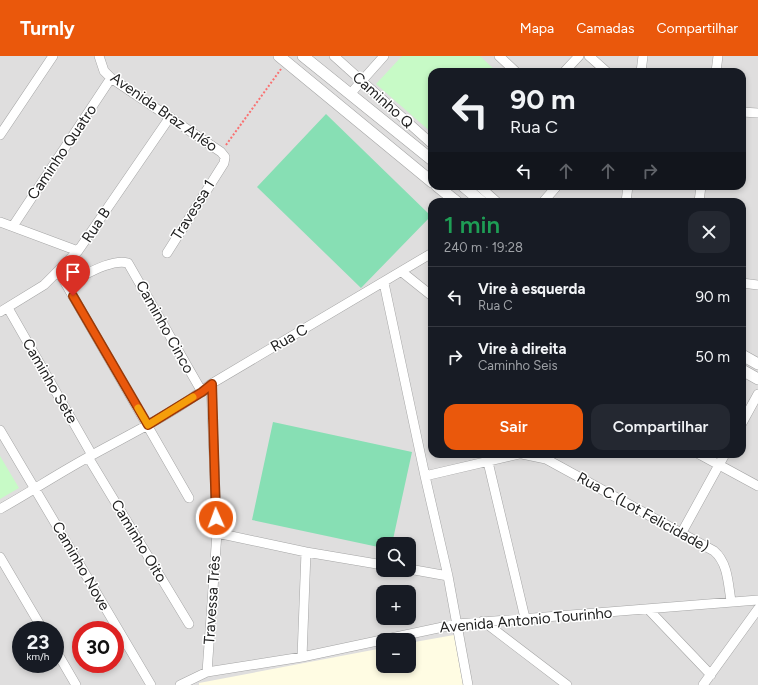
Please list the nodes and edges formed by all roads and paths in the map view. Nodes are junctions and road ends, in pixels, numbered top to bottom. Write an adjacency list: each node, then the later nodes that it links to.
1 (53, 56): 23 (street)
2 (99, 56): 17 (street, Avenida Braz Arléo)
3 (303, 56): 19 (street)
4 (334, 56): 18 (street, Caminho Q)
5 (384, 56): 18 (street)
6 (499, 56): 12 (street)
7 (579, 56): 13 (street)
8 (589, 56): 14 (street)
9 (643, 56): 15 (street)
10 (718, 56): 16 (street)
11 (285, 58): 25 (path); 28 (street)
12 (512, 68)
13 (568, 68)
14 (602, 68)
15 (642, 68)
16 (716, 68)
17 (111, 78): 22 (street, Avenida Braz Arléo); 38 (street, Caminho Quatro)
18 (361, 80): 19 (street); 24 (street, Caminho Q)
19 (351, 93): 26 (street)
20 (746, 112): 21 (street)
21 (758, 113)
22 (170, 117): 25 (street, Avenida Braz Arléo); 39 (street, Rua B)
23 (0, 136)
24 (428, 140)
25 (221, 152): 27 (street, Avenida Braz Arléo)
26 (428, 157)
27 (220, 168): 40 (street, Travessa 1)
28 (428, 179)
29 (442, 190): 33 (street)
30 (468, 190): 34 (street)
31 (484, 190): 35 (street)
32 (554, 190): 36 (street)
33 (452, 198)
34 (477, 198)
35 (492, 198)
36 (546, 198)
37 (0, 222): 38 (street)
38 (13, 226): 39 (street)
39 (78, 251): 42 (street, Rua B)
40 (167, 253)
41 (428, 256): 43 (street, Rua C)
42 (60, 272): 45 (street); 49 (street, Rua B)
43 (402, 272): 44 (street, Rua C); 48 (street)
44 (384, 283): 54 (street, Rua C); 67 (street)
45 (66, 284): 55 (street, Caminho Cinco); 58 (street)
46 (746, 284): 47 (street)
47 (758, 285)
48 (428, 293)
49 (4, 310): 60 (street, Caminho Sete)
50 (746, 357): 51 (street)
51 (758, 364)
52 (746, 372): 53 (street)
53 (758, 379)
54 (212, 384): 55 (street, Rua C); 72 (street, Travessa Três)
55 (202, 392): 58 (street, Rua C)
56 (758, 394): 57 (street)
57 (746, 416)
58 (148, 425): 60 (street, Rua C); 70 (street)
59 (0, 430): 69 (street, Caminho Nove)
60 (90, 456): 69 (street, Rua C); 86 (street, Caminho Oito)
61 (504, 458): 65 (street, Rua C (Lot Felicidade))
62 (541, 458): 73 (street, Rua C (Lot Felicidade))
63 (707, 458): 66 (street)
64 (723, 458): 66 (street)
65 (488, 462): 67 (street, Rua C (Lot Felicidade)); 83 (street)
66 (720, 465): 68 (street); 73 (street)
67 (425, 476): 78 (street)
68 (758, 486)
69 (35, 488): 71 (street, Rua C); 94 (street, Caminho Nove)
70 (189, 498)
71 (0, 510)
72 (217, 533): 74 (street); 90 (street, Travessa Três)
73 (681, 534): 80 (street, Rua C (Lot Felicidade))
74 (306, 552): 76 (street); 88 (street)
75 (0, 557): 84 (street)
76 (376, 563)
77 (416, 570): 78 (street)
78 (448, 576): 87 (street)
79 (758, 600): 80 (street, Avenida Antonio Tourinho)
80 (732, 601): 81 (street, Avenida Antonio Tourinho)
81 (648, 609): 83 (street, Avenida Antonio Tourinho); 91 (street)
82 (758, 609): 91 (street)
83 (525, 618): 85 (street, Avenida Antonio Tourinho)
84 (38, 621)
85 (483, 622): 87 (street, Avenida Antonio Tourinho); 96 (street)
86 (189, 624)
87 (457, 624): 88 (street, Avenida Antonio Tourinho); 95 (street)
88 (302, 657): 90 (street, Avenida Antonio Tourinho)
89 (64, 665): 93 (street)
90 (207, 672): 92 (street, Avenida Antonio Tourinho)
91 (711, 675): 97 (street)
92 (184, 684)
93 (76, 685)
94 (151, 685)
95 (468, 685)
96 (567, 685)
97 (703, 685)

